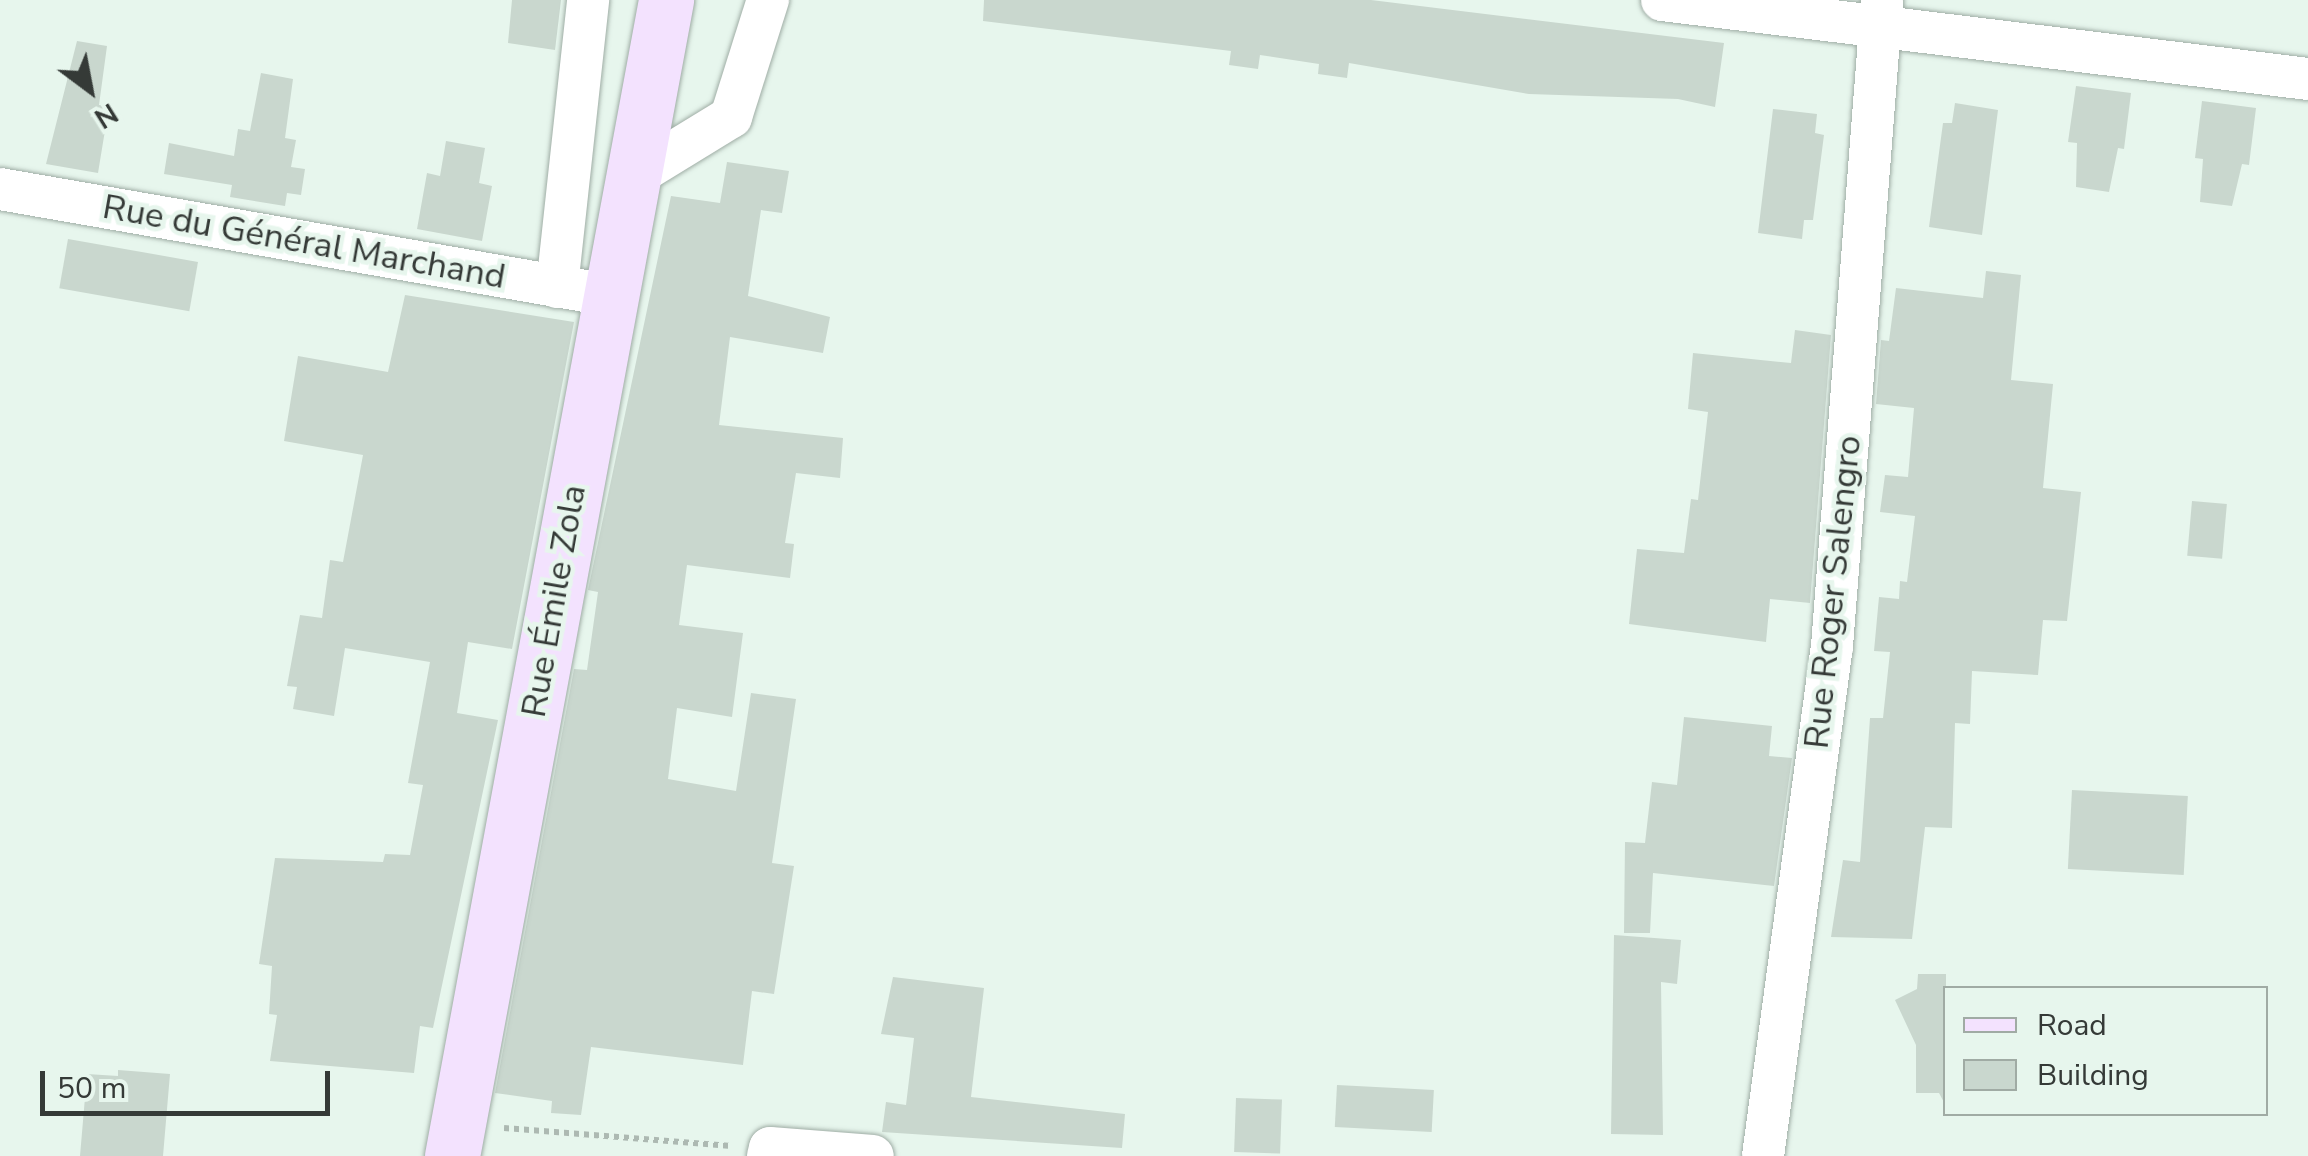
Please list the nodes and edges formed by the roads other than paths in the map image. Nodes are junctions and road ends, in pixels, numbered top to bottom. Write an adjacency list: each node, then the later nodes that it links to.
1 (588, 0): 9 (street)
2 (768, 0): 7 (street)
3 (1662, 0): 4 (street)
4 (1880, 13): 6 (street); 13 (street, Rue Roger Salengro)
5 (667, 15): 7 (street, Rue Émile Zola)
6 (2308, 79)
7 (628, 180): 9 (street, Rue Émile Zola)
8 (0, 188): 9 (street, Rue du Général Marchand)
9 (582, 291): 10 (street, Rue Émile Zola)
10 (458, 1131)
11 (769, 1152): 12 (street)
12 (874, 1156)
13 (1763, 1156)

